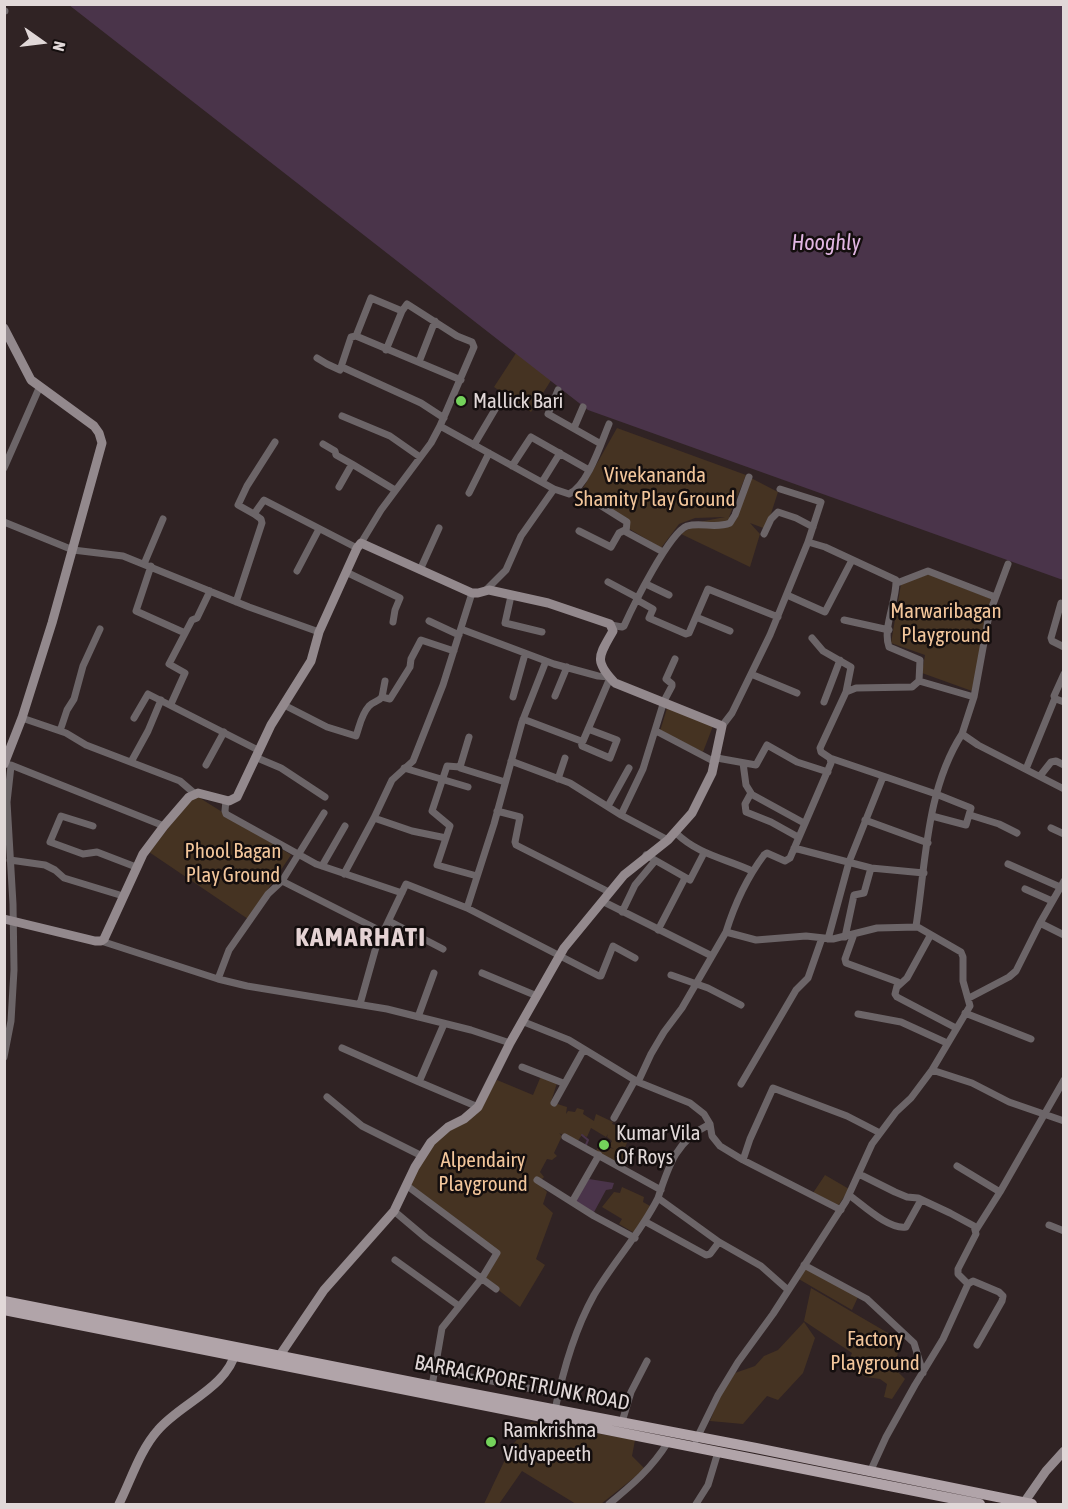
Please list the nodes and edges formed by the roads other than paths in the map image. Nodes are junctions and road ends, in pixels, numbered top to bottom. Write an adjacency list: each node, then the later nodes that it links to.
1 (402, 311): 2 (street); 4 (street); 5 (street)
2 (435, 321): 7 (street); 9 (street)
3 (4, 328): 10 (street)
4 (356, 336): 5 (street); 8 (street)
5 (386, 350): 7 (street)
6 (317, 358): 8 (street)
7 (419, 362): 9 (street)
8 (342, 367): 15 (street)
9 (461, 380): 15 (street)
10 (40, 386): 28 (street); 49 (street)
11 (558, 390): 18 (street)
12 (503, 396): 22 (street)
13 (583, 407): 18 (street)
14 (342, 416): 25 (street)
15 (444, 418): 17 (street)
16 (609, 424): 21 (street)
17 (440, 426): 22 (street); 25 (street)
18 (574, 428): 21 (street)
19 (275, 442): 38 (street)
20 (323, 444): 26 (street)
21 (601, 444): 29 (street)
22 (474, 445): 23 (street)
23 (489, 453): 27 (street); 37 (street)
24 (560, 453): 27 (street); 29 (street); 31 (street)
25 (420, 457): 35 (street)
26 (352, 464): 32 (street); 35 (street)
27 (512, 466): 31 (street)
28 (4, 468)
29 (589, 470): 36 (street)
30 (749, 477): 50 (street)
31 (542, 482): 33 (street)
32 (339, 487)
33 (554, 489): 36 (street); 60 (street)
34 (780, 489): 41 (street)
35 (395, 490): 48 (street)
36 (576, 490): 44 (street)
37 (469, 493)
38 (255, 514): 43 (street); 68 (street)
39 (163, 519): 53 (street)
40 (4, 522): 49 (street)
41 (813, 527): 46 (street); 47 (street)
42 (439, 528): 54 (street)
43 (320, 529): 48 (street); 55 (street)
44 (625, 530): 45 (street); 50 (street)
45 (579, 531)
46 (764, 534)
47 (808, 542): 51 (street); 63 (street)
48 (359, 545): 54 (street); 56 (street)
49 (73, 550): 53 (street); 109 (street)
50 (663, 552): 59 (street)
51 (852, 560): 58 (street); 63 (street)
52 (1008, 564): 66 (street)
53 (148, 565): 61 (street); 82 (street)
54 (420, 570): 62 (street)
55 (297, 571)
56 (346, 572): 74 (street); 79 (street)
57 (608, 582): 67 (street)
58 (897, 583): 66 (street); 77 (street)
59 (646, 584): 64 (street); 67 (street)
60 (486, 590): 62 (street); 65 (street)
61 (210, 591): 68 (street); 82 (street)
62 (472, 593): 80 (street)
63 (787, 594): 71 (street)
64 (669, 595)
65 (511, 596): 75 (street); 81 (street)
66 (995, 597): 101 (street)
67 (638, 599): 70 (street); 75 (street)
68 (236, 602): 79 (street)
69 (1061, 603): 84 (street)
70 (696, 617): 71 (street); 78 (street)
71 (778, 617): 91 (street)
72 (844, 620): 77 (street)
73 (429, 621): 80 (street)
74 (393, 622)
75 (611, 625): 93 (street)
76 (100, 629): 114 (street)
77 (888, 630): 95 (street)
78 (729, 631)
79 (319, 632): 108 (street)
80 (460, 632): 85 (street); 86 (street)
81 (542, 632)
82 (185, 633): 107 (street)
83 (812, 638): 88 (street)
84 (1064, 647)
85 (454, 651): 99 (street); 130 (street)
86 (525, 654): 89 (street); 100 (street)
87 (675, 659): 104 (street)
88 (840, 660): 96 (street); 105 (street)
89 (546, 661): 90 (street); 111 (street)
90 (567, 667): 93 (street); 98 (street)
91 (751, 674): 97 (street); 112 (street)
92 (1064, 674): 102 (street)
93 (609, 677): 104 (street); 113 (street)
94 (385, 681): 99 (street)
95 (919, 681): 96 (street); 101 (street)
96 (846, 692): 122 (street)
97 (797, 693)
98 (555, 696)
99 (381, 697): 108 (street)
100 (513, 697)
101 (974, 697): 117 (street)
102 (1055, 698): 106 (street); 133 (street)
103 (161, 700): 107 (street); 110 (street); 125 (street)
104 (664, 701): 112 (street); 115 (street)
105 (824, 702)
106 (1064, 702)
107 (171, 704): 116 (street)
108 (284, 705): 120 (street)
109 (22, 718): 114 (street); 127 (street)
110 (135, 718)
111 (523, 719): 119 (street); 124 (street)
112 (722, 726): 123 (street)
113 (588, 729): 119 (street); 119 (street)
114 (60, 731): 125 (street)
115 (656, 731): 123 (street); 150 (street)
116 (224, 732): 120 (street); 128 (street)
117 (962, 734): 133 (street); 144 (street)
118 (470, 737): 131 (street)
119 (582, 741)
120 (257, 754): 145 (street); 146 (street)
121 (565, 758): 137 (street)
122 (830, 758): 134 (street); 136 (street)
123 (716, 760): 126 (street); 162 (street)
124 (511, 761): 137 (street); 139 (street)
125 (131, 762): 142 (street)
126 (743, 763): 134 (street); 143 (street)
127 (6, 764): 157 (street); 170 (street)
128 (206, 765)
129 (1064, 765): 135 (street)
130 (404, 768): 138 (street); 153 (street)
131 (460, 768): 138 (street); 139 (street)
132 (629, 768): 147 (street)
133 (1026, 769): 135 (street)
134 (828, 772): 155 (street)
135 (1040, 776): 141 (street)
136 (883, 777): 144 (street); 154 (street)
137 (558, 778): 147 (street)
138 (442, 780): 140 (street); 164 (street)
139 (506, 782): 148 (street)
140 (468, 787)
141 (1064, 789)
142 (194, 794): 146 (street); 157 (street)
143 (751, 794): 155 (street); 163 (street)
144 (936, 794): 151 (street); 152 (street)
145 (325, 797)
146 (226, 800): 168 (street)
147 (608, 806): 150 (street)
148 (497, 811): 180 (street); 185 (street)
149 (324, 813): 168 (street)
150 (621, 815): 162 (street)
151 (970, 815): 152 (street); 160 (street)
152 (932, 816): 165 (street)
153 (375, 818): 164 (street); 179 (street)
154 (865, 820): 165 (street); 172 (street)
155 (804, 823): 163 (street)
156 (93, 825): 175 (street)
157 (164, 826): 175 (street)
158 (345, 826): 174 (street)
159 (1051, 828): 161 (street)
160 (1017, 833)
161 (1064, 834)
162 (672, 836): 167 (street); 169 (street)
163 (798, 837): 166 (street)
164 (446, 838): 180 (street)
165 (928, 843): 178 (street)
166 (794, 848): 172 (street); 177 (street)
167 (704, 853): 177 (street); 181 (street)
168 (297, 854): 174 (street); 182 (street)
169 (646, 855): 171 (street); 185 (street)
170 (10, 860): 187 (street); 192 (street)
171 (656, 861): 181 (street); 191 (street)
172 (849, 862): 176 (street); 203 (street)
173 (1008, 864): 183 (street)
174 (322, 866): 179 (street)
175 (136, 867): 187 (street)
176 (871, 868): 178 (street); 202 (street)
177 (752, 871): 198 (street)
178 (924, 873): 195 (street)
179 (344, 874): 186 (street)
180 (477, 876): 190 (street)
181 (685, 878): 196 (street)
182 (282, 880): 197 (street); 212 (street)
183 (1062, 884): 189 (street)
184 (1025, 889): 189 (street)
185 (609, 892): 188 (street)
186 (402, 893): 190 (street); 193 (street)
187 (123, 896): 204 (street)
188 (602, 902): 191 (street); 206 (street)
189 (1052, 902): 194 (street)
190 (468, 908): 206 (street)
191 (622, 912): 196 (street)
192 (9, 920): 204 (street); 230 (street)
193 (388, 921): 197 (street); 205 (street)
194 (1040, 923): 200 (street); 216 (street)
195 (917, 927): 199 (street); 201 (street)
196 (658, 930): 207 (street)
197 (383, 932): 217 (street)
198 (726, 932): 203 (street); 207 (street)
199 (854, 934): 202 (street); 214 (street)
200 (1064, 935)
201 (930, 936): 214 (street); 216 (street)
202 (845, 937): 203 (street)
203 (825, 938): 237 (street)
204 (101, 941): 212 (street)
205 (443, 949)
206 (560, 955): 208 (street); 215 (street)
207 (712, 956): 213 (street)
208 (635, 958)
209 (434, 973): 221 (street)
210 (482, 973): 215 (street)
211 (671, 975): 213 (street)
212 (218, 979): 217 (street)
213 (698, 984): 218 (street); 234 (street)
214 (897, 987): 224 (street)
215 (537, 996): 222 (street)
216 (969, 998): 219 (street)
217 (360, 1004): 221 (street)
218 (741, 1005)
219 (965, 1013): 224 (street); 225 (street)
220 (858, 1014): 227 (street)
221 (418, 1017): 223 (street)
222 (524, 1022): 226 (street); 229 (street)
223 (444, 1024): 226 (street); 235 (street)
224 (956, 1028): 227 (street)
225 (1031, 1039)
226 (510, 1043): 240 (street)
227 (947, 1043): 232 (street)
228 (342, 1048): 235 (street)
229 (584, 1049): 234 (street); 236 (street)
230 (4, 1057)
231 (522, 1067): 236 (street)
232 (932, 1070): 241 (street); 245 (street)
233 (1064, 1080): 241 (street)
234 (637, 1081): 242 (street); 244 (street)
235 (418, 1082): 240 (street)
236 (563, 1083): 239 (street)
237 (741, 1084)
238 (327, 1097): 248 (street)
239 (554, 1103)
240 (478, 1107): 248 (street)
241 (1044, 1114): 243 (street); 255 (street)
242 (614, 1118)
243 (1064, 1121)
244 (710, 1124): 249 (street); 254 (street)
245 (880, 1133): 249 (street); 251 (street)
246 (565, 1137): 247 (street)
247 (599, 1155): 254 (street); 259 (street)
248 (422, 1156): 253 (street)
249 (743, 1160): 260 (street)
250 (957, 1166): 255 (street)
251 (859, 1173): 256 (street); 258 (street)
252 (537, 1180): 259 (street)
253 (406, 1185): 261 (street); 270 (street)
254 (661, 1190): 257 (street)
255 (1000, 1192): 264 (street)
256 (849, 1195): 258 (street); 260 (street)
257 (658, 1198): 262 (street); 267 (street)
258 (921, 1200): 264 (street)
259 (572, 1202): 266 (street)
260 (841, 1210): 269 (street)
261 (394, 1211): 270 (street); 279 (street)
262 (646, 1222): 266 (street); 267 (street)
263 (1049, 1225): 265 (street)
264 (976, 1230): 271 (street)
265 (1064, 1231)
266 (635, 1238): 285 (street)
267 (719, 1242): 273 (street)
268 (395, 1260): 275 (street)
269 (804, 1264): 273 (street); 283 (street)
270 (482, 1278): 272 (street); 275 (street)
271 (968, 1284): 277 (street); 283 (street)
272 (496, 1289)
273 (788, 1290): 290 (street)
274 (4, 1300): 278 (main road, BARRACKPORE TRUNK ROAD)
275 (459, 1306): 282 (street)
276 (4, 1311): 280 (main road, BARRACKPORE TRUNK ROAD)
277 (977, 1345)
278 (238, 1346): 279 (main road, BARRACKPORE TRUNK ROAD); 280 (street)
279 (280, 1355): 284 (main road, BARRACKPORE TRUNK ROAD)
280 (235, 1358): 286 (main road, BARRACKPORE TRUNK ROAD); 294 (street)
281 (647, 1361): 288 (street)
282 (435, 1371): 284 (street); 285 (street)
283 (923, 1372): 293 (street)
284 (432, 1386): 286 (main road, BARRACKPORE TRUNK ROAD)
285 (558, 1394): 287 (street)
286 (506, 1406): 287 (main road, BARRACKPORE TRUNK ROAD); 289 (main road, BARRACKPORE TRUNK ROAD)
287 (555, 1410): 288 (main road, BARRACKPORE TRUNK ROAD)
288 (622, 1422): 290 (main road, BARRACKPORE TRUNK ROAD)
289 (668, 1442): 290 (main road, BARRACKPORE TRUNK ROAD); 295 (street)
290 (696, 1442): 292 (main road, BARRACKPORE TRUNK ROAD); 293 (main road, BARRACKPORE TRUNK ROAD)
291 (1064, 1451): 298 (street)
292 (718, 1452): 296 (street); 297 (main road, BARRACKPORE TRUNK ROAD)
293 (870, 1472): 298 (main road, BARRACKPORE TRUNK ROAD)
294 (119, 1504)
295 (609, 1504)
296 (696, 1504)
297 (980, 1504)
298 (1026, 1504)

